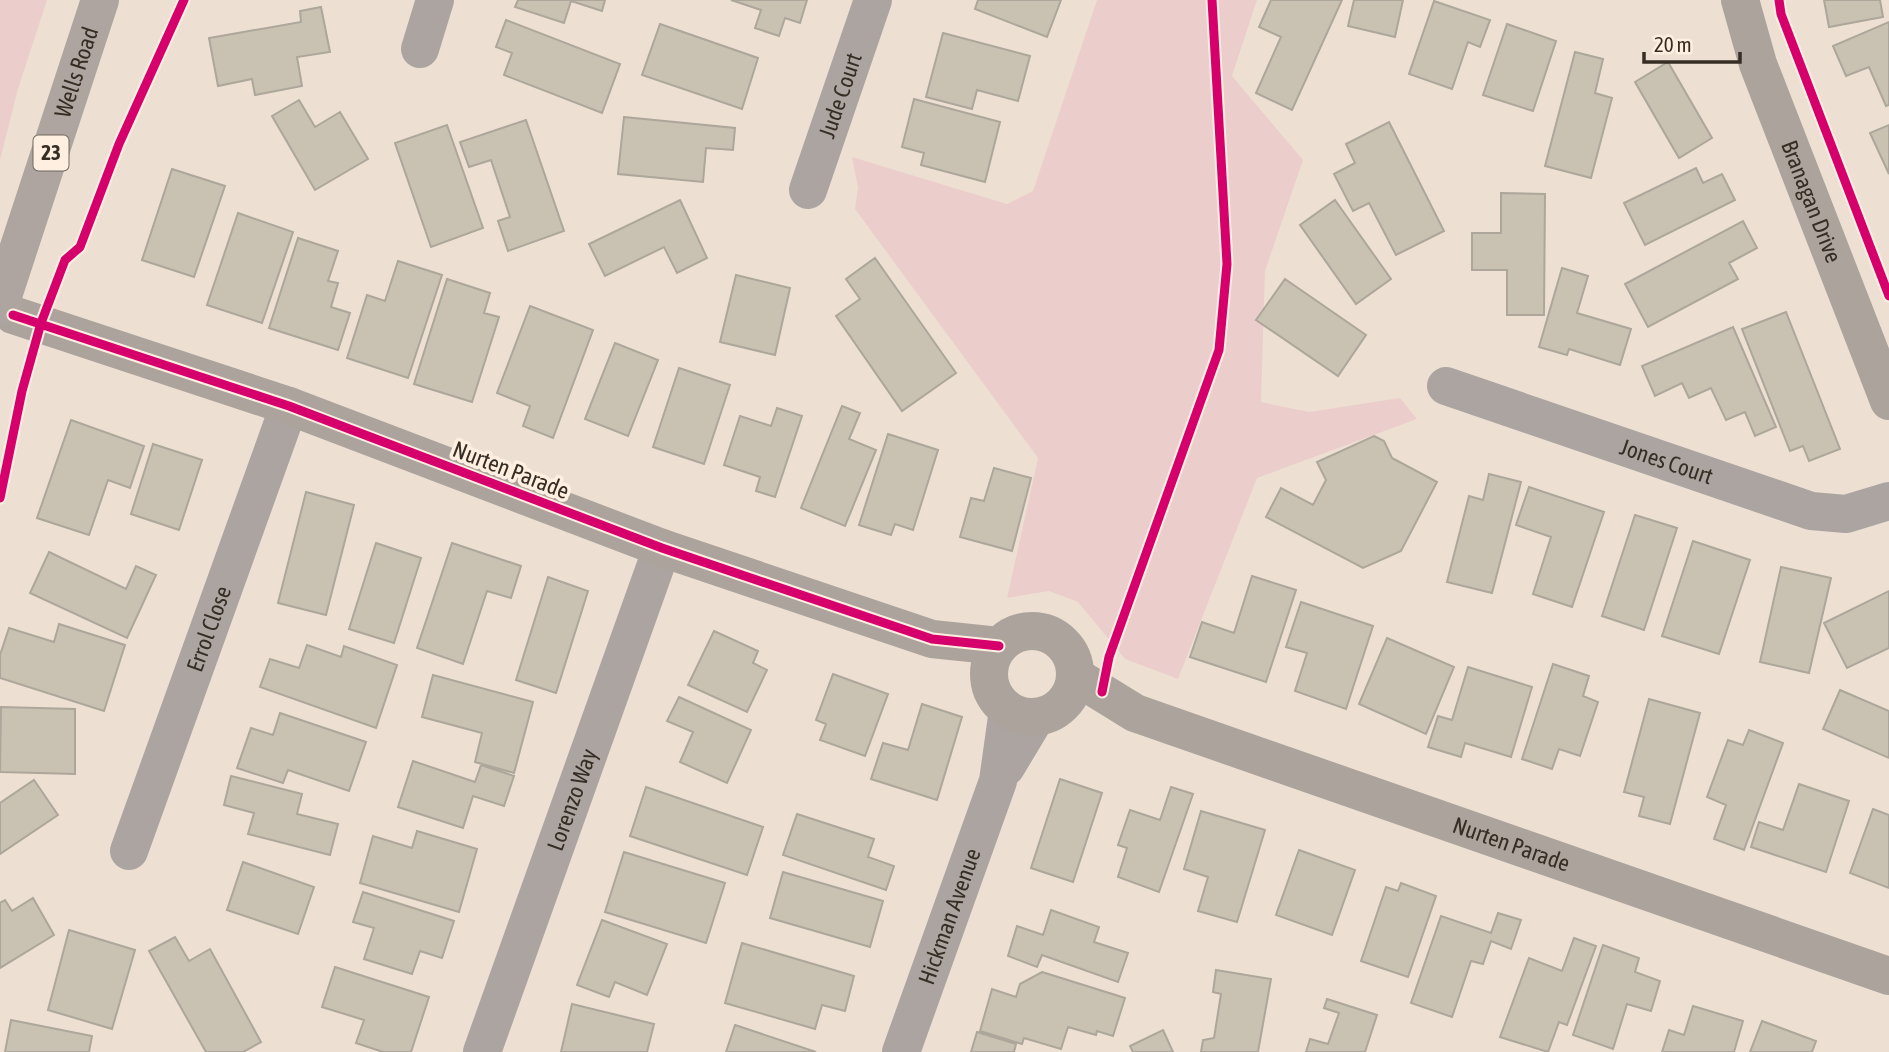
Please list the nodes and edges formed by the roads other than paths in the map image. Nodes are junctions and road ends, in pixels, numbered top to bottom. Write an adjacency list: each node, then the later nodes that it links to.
1 (100, 0): 7 (main road, Wells Road / 23)
2 (435, 0): 5 (street)
3 (873, 0): 6 (street, Jude Court)
4 (1740, 0): 9 (street, Branagan Drive)
5 (420, 49)
6 (808, 190)
7 (4, 303): 10 (street, Nurten Parade)
8 (1446, 386): 11 (street, Jones Court)
9 (1889, 401)
10 (289, 406): 12 (street, Nurten Parade); 14 (street, Errol Close)
11 (1889, 501)
12 (662, 548): 13 (street, Nurten Parade); 16 (street, Lorenzo Way)
13 (1028, 689): 15 (street, Nurten Parade); 17 (street, Hickman Avenue)
14 (129, 851)
15 (1889, 976)
16 (482, 1052)
17 (901, 1052)

